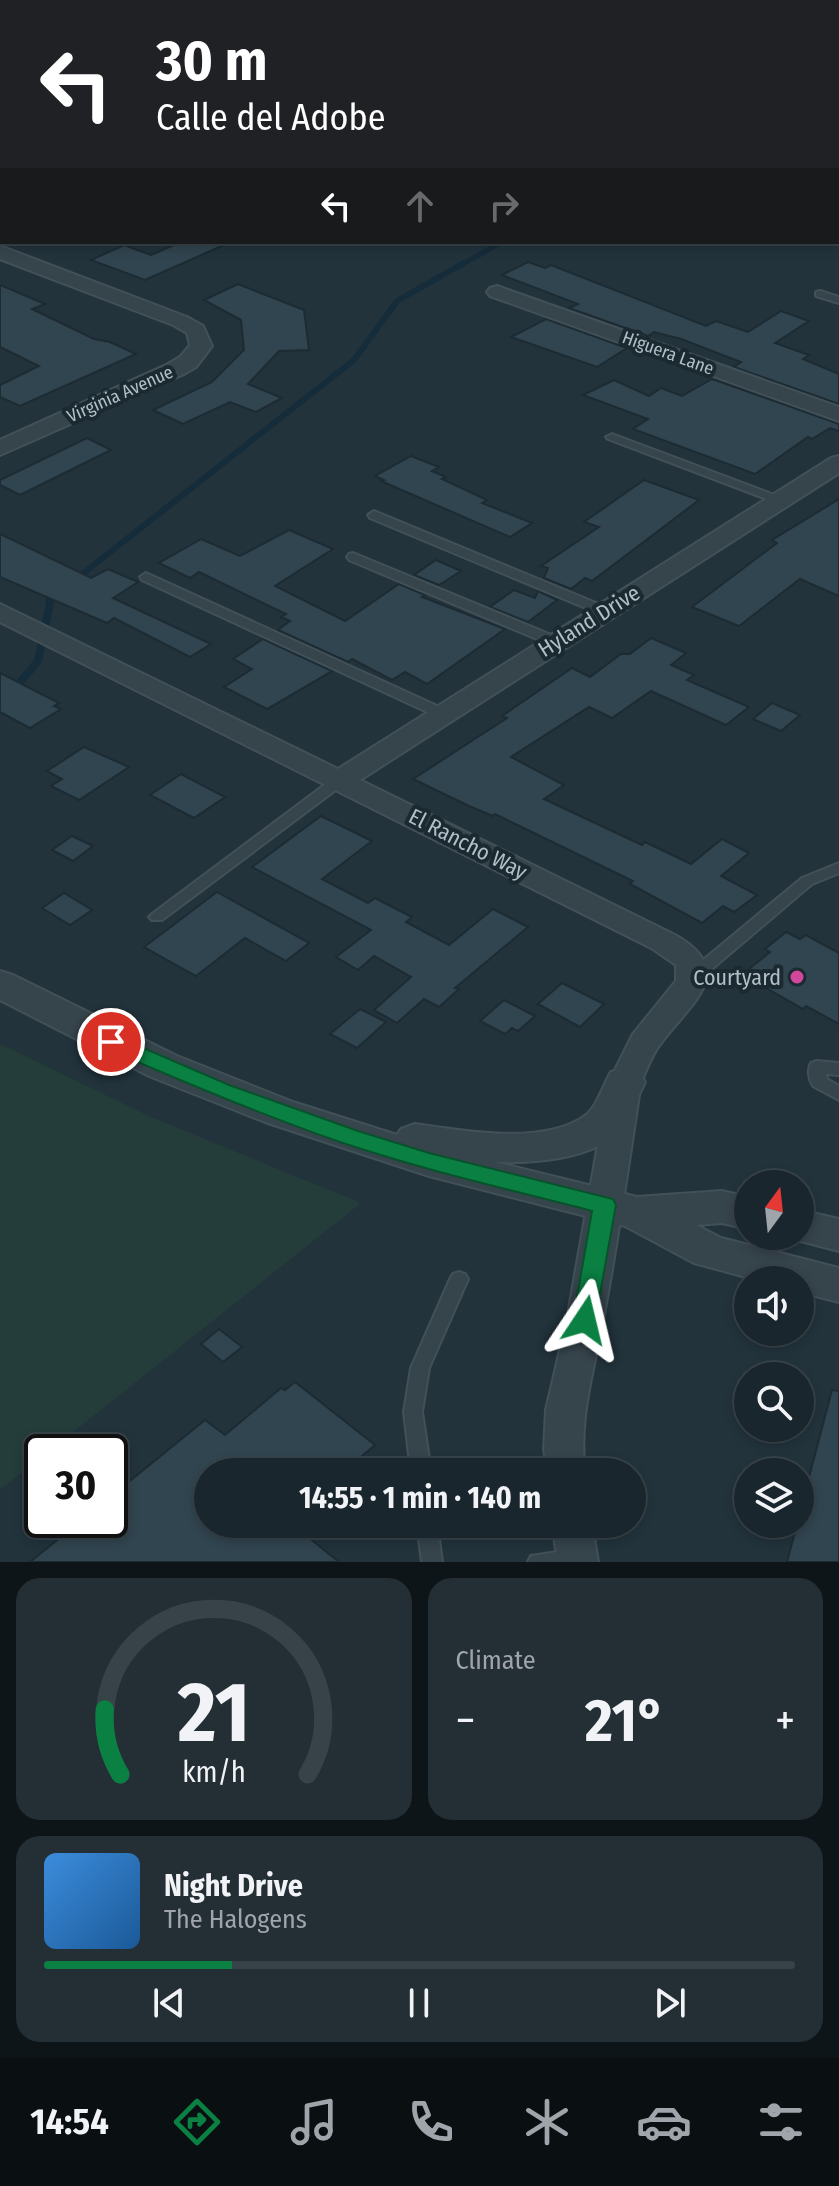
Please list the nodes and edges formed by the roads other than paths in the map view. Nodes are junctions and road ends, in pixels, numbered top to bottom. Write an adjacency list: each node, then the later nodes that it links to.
1 (0, 252): 7 (street, Virginia Avenue)
2 (497, 292): 5 (street, Higuera Lane)
3 (820, 294): 4 (lane)
4 (839, 300)
5 (839, 414)
6 (612, 437): 9 (lane)
7 (0, 448)
8 (839, 463): 9 (street, Hyland Drive)
9 (781, 501): 13 (street, Hyland Drive)
10 (374, 515): 13 (lane)
11 (353, 557): 15 (lane)
12 (146, 577): 16 (lane)
13 (604, 611): 15 (street, Hyland Drive)
14 (0, 612): 17 (street, El Rancho Way)
15 (556, 642): 16 (street, Hyland Drive)
16 (443, 714): 17 (street, Hyland Drive)
17 (340, 780): 19 (lane); 20 (street, El Rancho Way)
18 (839, 868): 20 (lane)
19 (157, 917)
20 (695, 975): 23 (street)
21 (0, 984): 25 (street)
22 (839, 1069): 24 (lane)
23 (625, 1082): 25 (street); 26 (street)
24 (839, 1094)
25 (279, 1112): 26 (street)
26 (621, 1209): 27 (street); 31 (street); 33 (street)
27 (734, 1210)
28 (814, 1229): 29 (street)
29 (839, 1235)
30 (459, 1279): 32 (lane)
31 (839, 1285)
32 (419, 1458)
33 (564, 1458)
34 (429, 1538): 36 (lane)
35 (576, 1548): 37 (lane)
36 (432, 1562)
37 (538, 1562)

